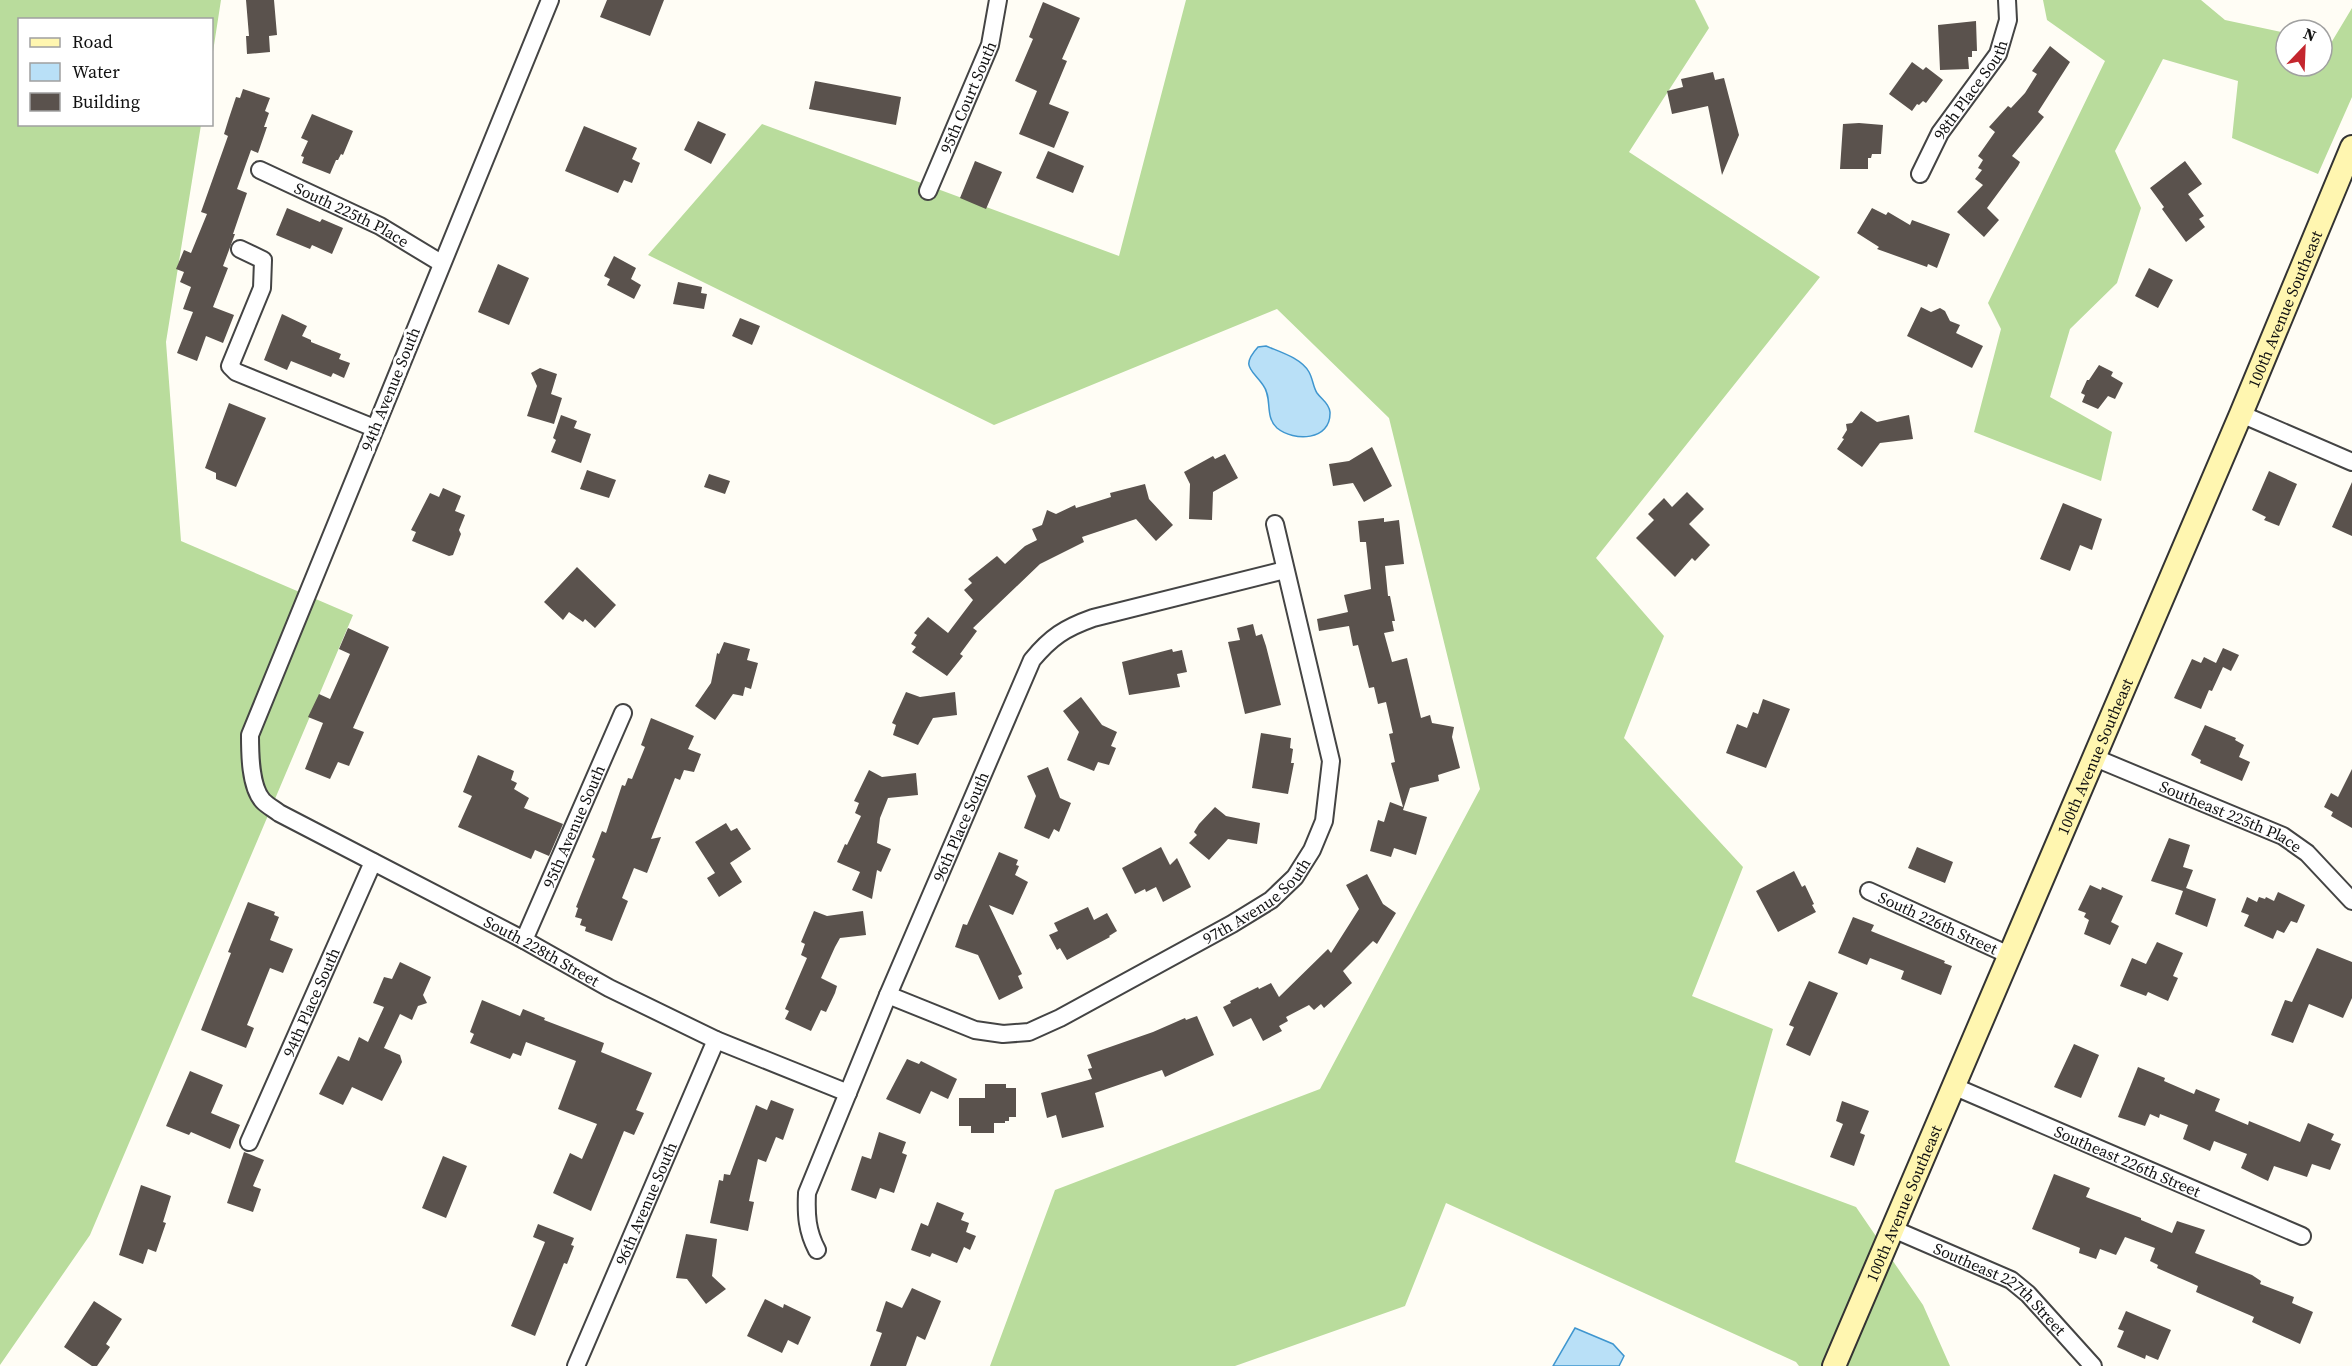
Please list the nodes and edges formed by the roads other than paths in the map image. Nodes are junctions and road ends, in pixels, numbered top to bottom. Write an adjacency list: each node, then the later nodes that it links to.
1 (550, 0): 9 (street, 94th Avenue South)
2 (998, 0): 7 (street, 95th Court South)
3 (2007, 0): 6 (street, 98th Place South)
4 (2352, 147): 10 (street, 100th Avenue Southeast)
5 (260, 170): 9 (street, South 225th Place)
6 (1920, 174)
7 (928, 191)
8 (240, 249): 11 (street)
9 (441, 263): 11 (street, 94th Avenue South)
10 (2241, 414): 12 (street); 16 (street, 100th Avenue Southeast)
11 (374, 428): 17 (street, 94th Avenue South)
12 (2352, 462)
13 (1275, 524): 14 (street, 97th Avenue South)
14 (1285, 570): 23 (street, 96th Place South); 23 (street, 97th Avenue South)
15 (623, 713): 21 (street, 95th Avenue South)
16 (2093, 757): 20 (street, Southeast 225th Place); 22 (street, 100th Avenue Southeast)
17 (254, 781): 18 (street, South 228th Street)
18 (373, 862): 21 (street, South 228th Street); 27 (street, 94th Place South)
19 (1869, 891): 22 (street, South 226th Street)
20 (2352, 901)
21 (524, 940): 24 (street, South 228th Street)
22 (2009, 955): 25 (street, 100th Avenue Southeast)
23 (888, 995): 26 (street, 96th Place South)
24 (716, 1040): 26 (street, South 228th Street); 31 (street, 96th Avenue South)
25 (1953, 1086): 28 (street, 100th Avenue Southeast); 29 (street, Southeast 226th Street)
26 (848, 1093): 30 (street, 96th Place South)
27 (249, 1142)
28 (1893, 1229): 32 (street, 100th Avenue Southeast); 33 (street, Southeast 227th Street)
29 (2302, 1236)
30 (817, 1250)
31 (576, 1366)
32 (1834, 1366)
33 (2093, 1366)

